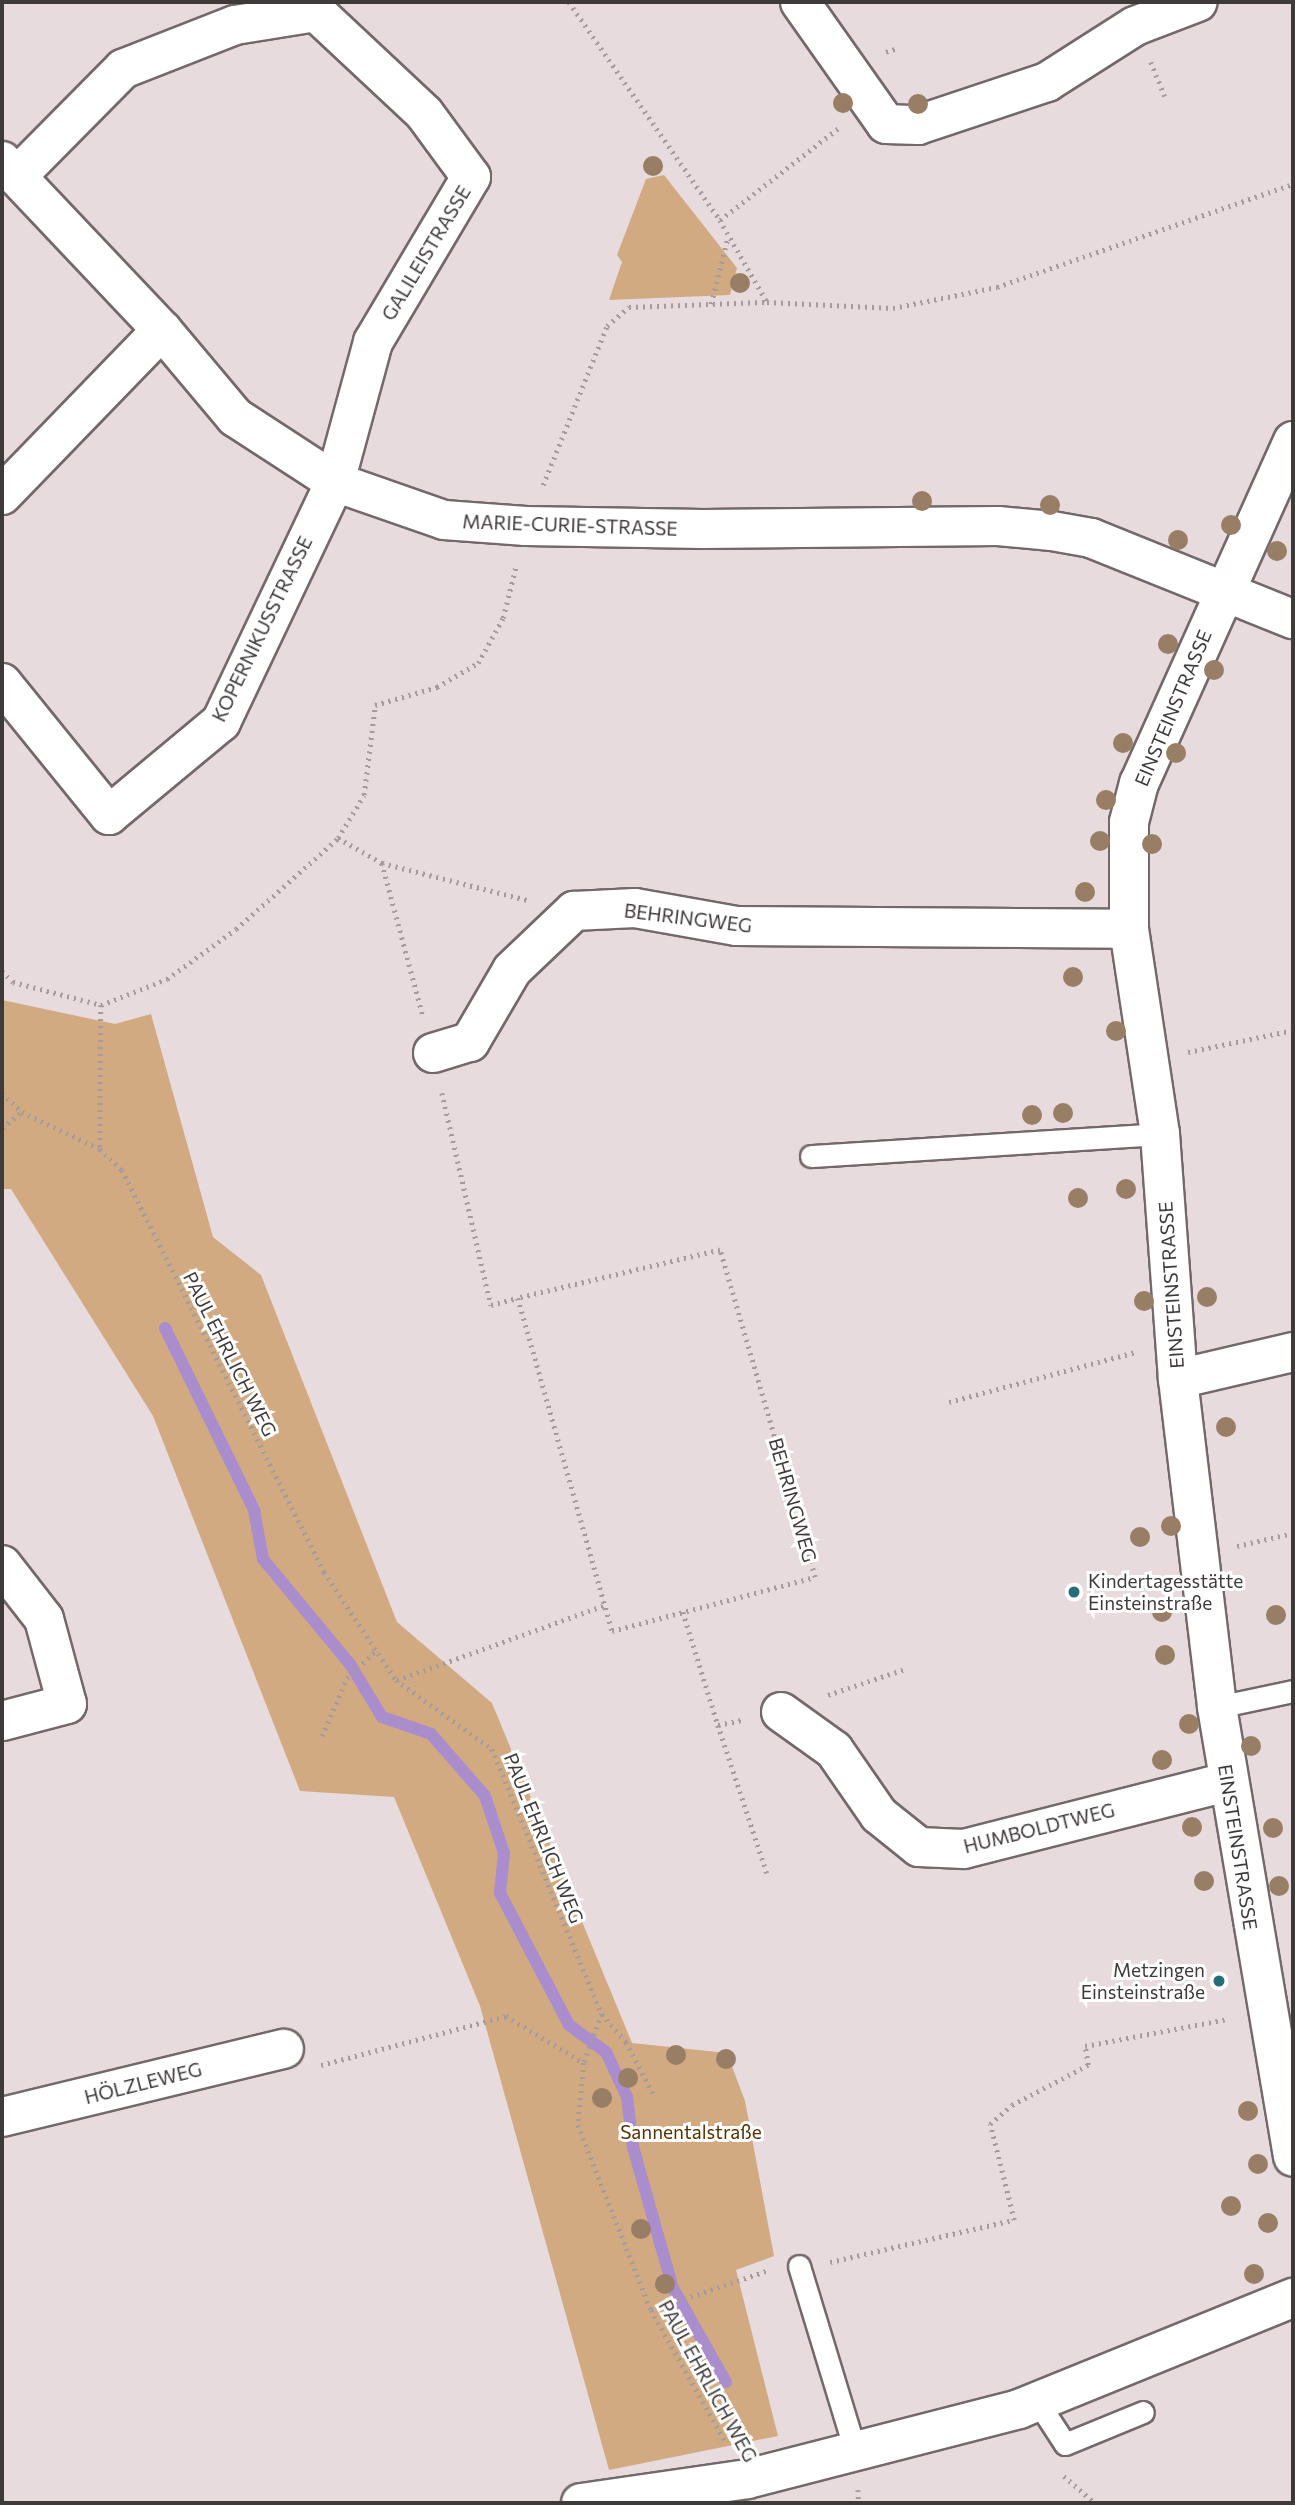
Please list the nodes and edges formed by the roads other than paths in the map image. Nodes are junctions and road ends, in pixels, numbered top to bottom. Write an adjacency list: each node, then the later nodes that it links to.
1 (800, 2): 2 (street)
2 (1198, 2)
3 (9, 169): 4 (street, MARIE-CURIE-STRASSE); 6 (street, GALILEISTRASSE)
4 (162, 330): 6 (street, MARIE-CURIE-STRASSE); 7 (street)
5 (1293, 441): 8 (street, EINSTEINSTRASSE)
6 (335, 482): 8 (street, MARIE-CURIE-STRASSE); 10 (street, KOPERNIKUSSTRASSE)
7 (2, 495)
8 (1224, 590): 9 (street, MARIE-CURIE-STRASSE); 11 (street, EINSTEINSTRASSE)
9 (1293, 619)
10 (2, 683)
11 (1129, 929): 12 (street, BEHRINGWEG); 13 (street, EINSTEINSTRASSE)
12 (433, 1053)
13 (1160, 1134): 14 (lane); 16 (street, EINSTEINSTRASSE)
14 (811, 1156)
15 (1293, 1352): 16 (street)
16 (1176, 1361): 19 (street, EINSTEINSTRASSE)
17 (2, 1565): 21 (street)
18 (1293, 1691): 19 (lane)
19 (1217, 1707): 22 (street, EINSTEINSTRASSE)
20 (781, 1712): 22 (street, HUMBOLDTWEG)
21 (2, 1721)
22 (1226, 1782): 25 (street, EINSTEINSTRASSE)
23 (284, 2049): 24 (street, HÖLZLEWEG)
24 (2, 2117)
25 (1293, 2157)
26 (799, 2266): 30 (lane)
27 (1293, 2298): 28 (street)
28 (1037, 2401): 29 (lane); 30 (street)
29 (1143, 2412)
30 (856, 2454): 31 (street)
31 (581, 2503)

